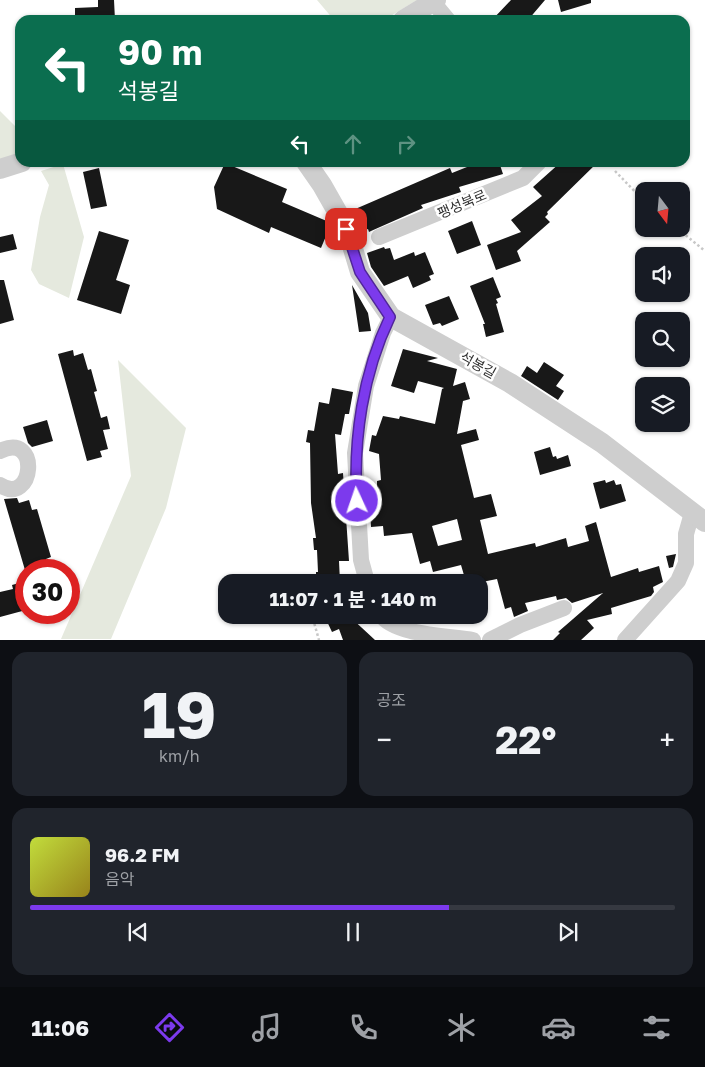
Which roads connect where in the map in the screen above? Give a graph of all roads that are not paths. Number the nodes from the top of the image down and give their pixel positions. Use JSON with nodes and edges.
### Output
{"nodes":[{"id":1,"x":435,"y":1,"type":"edge"},
{"id":2,"x":411,"y":15,"type":"edge"},
{"id":3,"x":445,"y":15,"type":"edge"},
{"id":4,"x":15,"y":164,"type":"edge"},
{"id":5,"x":309,"y":167,"type":"edge"},
{"id":6,"x":534,"y":167,"type":"edge"},
{"id":7,"x":0,"y":169,"type":"edge"},
{"id":8,"x":379,"y":237,"type":"dead end"},
{"id":9,"x":390,"y":317,"type":"junction"},
{"id":10,"x":0,"y":451,"type":"edge"},
{"id":11,"x":0,"y":485,"type":"edge"},
{"id":12,"x":698,"y":518,"type":"edge"},
{"id":13,"x":365,"y":574,"type":"edge"},
{"id":14,"x":564,"y":608,"type":"dead end"},
{"id":15,"x":394,"y":624,"type":"edge"},
{"id":16,"x":473,"y":640,"type":"edge"},
{"id":17,"x":490,"y":640,"type":"edge"},
{"id":18,"x":625,"y":640,"type":"edge"}],
"edges":[{"from":1,"to":2,"type":"street"},
{"from":1,"to":3,"type":"street"},
{"from":4,"to":7,"type":"street"},
{"from":5,"to":9,"type":"street","name":"석봉길"},
{"from":6,"to":8,"type":"street","name":"팽성북로"},
{"from":9,"to":12,"type":"street","name":"석봉길"},
{"from":9,"to":13,"type":"street"},
{"from":10,"to":11,"type":"street"},
{"from":12,"to":18,"type":"street"},
{"from":14,"to":17,"type":"street"},
{"from":15,"to":16,"type":"street"}]}
